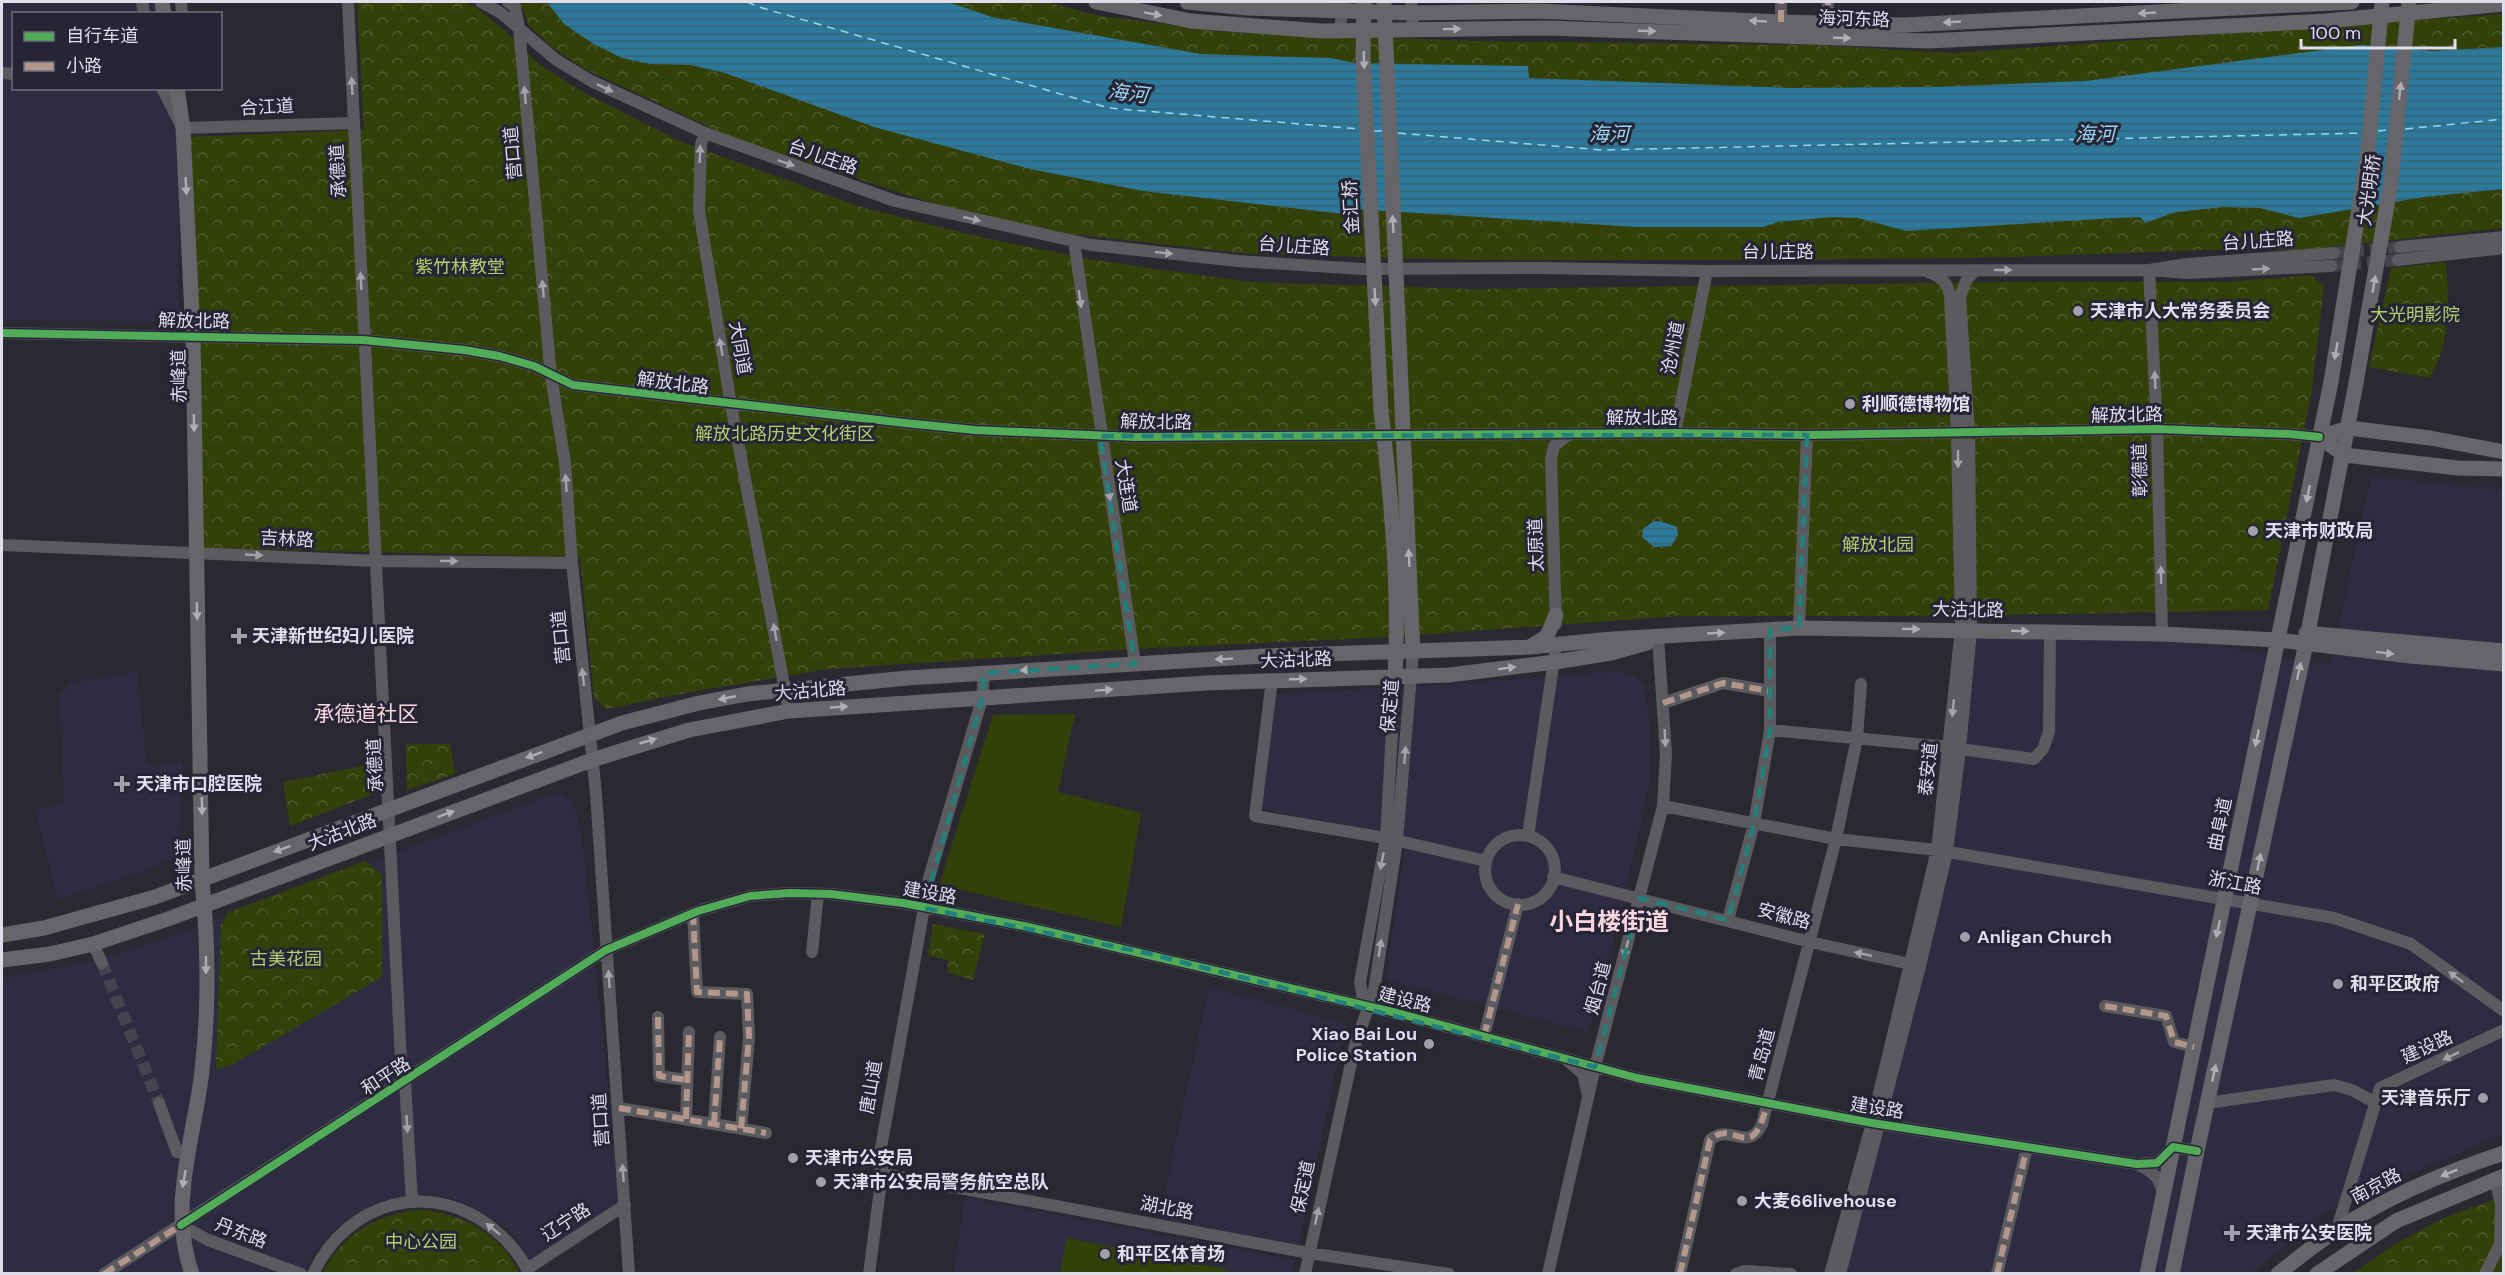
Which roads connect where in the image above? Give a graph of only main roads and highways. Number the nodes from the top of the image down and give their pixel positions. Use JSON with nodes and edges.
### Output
{"nodes":[{"id":1,"x":1096,"y":2,"type":"edge"},
{"id":2,"x":1186,"y":2,"type":"edge"},
{"id":3,"x":1364,"y":2,"type":"edge"},
{"id":4,"x":1384,"y":2,"type":"edge"},
{"id":5,"x":2352,"y":2,"type":"edge"},
{"id":6,"x":2382,"y":2,"type":"edge"},
{"id":7,"x":2409,"y":2,"type":"edge"},
{"id":8,"x":2504,"y":4,"type":"edge"},
{"id":9,"x":1342,"y":6,"type":"edge"},
{"id":10,"x":1412,"y":8,"type":"edge"},
{"id":11,"x":177,"y":90,"type":"edge"},
{"id":12,"x":2331,"y":382,"type":"joint"},
{"id":13,"x":2349,"y":428,"type":"junction"},
{"id":14,"x":2319,"y":437,"type":"junction"},
{"id":15,"x":2504,"y":452,"type":"edge"},
{"id":16,"x":2344,"y":455,"type":"junction"},
{"id":17,"x":2504,"y":469,"type":"edge"},
{"id":18,"x":1556,"y":615,"type":"road end"},
{"id":19,"x":1405,"y":616,"type":"junction"},
{"id":20,"x":1658,"y":638,"type":"junction"},
{"id":21,"x":2307,"y":638,"type":"junction"},
{"id":22,"x":2278,"y":640,"type":"junction"},
{"id":23,"x":1530,"y":647,"type":"junction"},
{"id":24,"x":2504,"y":651,"type":"edge"},
{"id":25,"x":1366,"y":654,"type":"junction"},
{"id":26,"x":1406,"y":657,"type":"junction"},
{"id":27,"x":2504,"y":664,"type":"edge"},
{"id":28,"x":1359,"y":677,"type":"junction"},
{"id":29,"x":1395,"y":677,"type":"joint"},
{"id":30,"x":202,"y":880,"type":"junction"},
{"id":31,"x":205,"y":906,"type":"junction"},
{"id":32,"x":2,"y":934,"type":"edge"},
{"id":33,"x":2,"y":960,"type":"edge"},
{"id":34,"x":2504,"y":1153,"type":"edge"},
{"id":35,"x":2499,"y":1178,"type":"edge"},
{"id":36,"x":2174,"y":1270,"type":"edge"},
{"id":37,"x":192,"y":1274,"type":"edge"},
{"id":38,"x":2147,"y":1274,"type":"edge"},
{"id":39,"x":2278,"y":1274,"type":"edge"},
{"id":40,"x":2317,"y":1274,"type":"edge"}],
"edges":[{"from":1,"to":8,"type":"main road","name":"海河东路","one_way":true},
{"from":2,"to":9,"type":"main road","name":"海河东路"},
{"from":3,"to":19,"type":"main road","name":"金汇桥","one_way":true,"bridge":true},
{"from":19,"to":4,"type":"main road","one_way":true,"bridge":true},
{"from":5,"to":10,"type":"main road","name":"海河东路","one_way":true},
{"from":6,"to":12,"type":"main road","name":"大光明桥","one_way":true,"bridge":true},
{"from":13,"to":7,"type":"main road","name":"大光明桥","one_way":true,"bridge":true},
{"from":9,"to":10,"type":"main road","name":"海河东路"},
{"from":11,"to":30,"type":"main road","name":"赤峰道","one_way":true},
{"from":12,"to":14,"type":"main road","name":"曲阜道"},
{"from":13,"to":14,"type":"main road","name":"解放北路"},
{"from":13,"to":15,"type":"main road","name":"解放北路"},
{"from":13,"to":16,"type":"main road"},
{"from":14,"to":16,"type":"main road","name":"解放北路"},
{"from":14,"to":22,"type":"main road","name":"曲阜道","one_way":true},
{"from":16,"to":17,"type":"main road","name":"解放北路"},
{"from":16,"to":21,"type":"main road"},
{"from":18,"to":23,"type":"main road"},
{"from":19,"to":25,"type":"main road"},
{"from":19,"to":26,"type":"main road"},
{"from":20,"to":22,"type":"main road","name":"大沽北路","one_way":true},
{"from":20,"to":23,"type":"main road","name":"大沽北路"},
{"from":26,"to":20,"type":"main road","name":"大沽北路","one_way":true},
{"from":21,"to":22,"type":"main road","name":"大沽北路"},
{"from":21,"to":24,"type":"main road","name":"大沽北路"},
{"from":21,"to":27,"type":"main road","name":"大沽北路","one_way":true},
{"from":36,"to":21,"type":"main road","one_way":true},
{"from":22,"to":38,"type":"main road","name":"曲阜道","one_way":true},
{"from":23,"to":26,"type":"main road","name":"大沽北路"},
{"from":25,"to":26,"type":"main road","name":"大沽北路"},
{"from":25,"to":30,"type":"main road","name":"大沽北路","one_way":true},
{"from":26,"to":28,"type":"main road"},
{"from":26,"to":29,"type":"main road","name":"保定道"},
{"from":28,"to":29,"type":"main road","name":"大沽北路"},
{"from":31,"to":28,"type":"main road","name":"大沽北路","one_way":true},
{"from":30,"to":31,"type":"main road","name":"赤峰道"},
{"from":30,"to":32,"type":"main road","name":"大沽北路"},
{"from":31,"to":33,"type":"main road","name":"大沽北路"},
{"from":31,"to":37,"type":"main road","name":"赤峰道","one_way":true},
{"from":34,"to":39,"type":"main road","name":"南京路","one_way":true},
{"from":35,"to":40,"type":"main road"}]}
